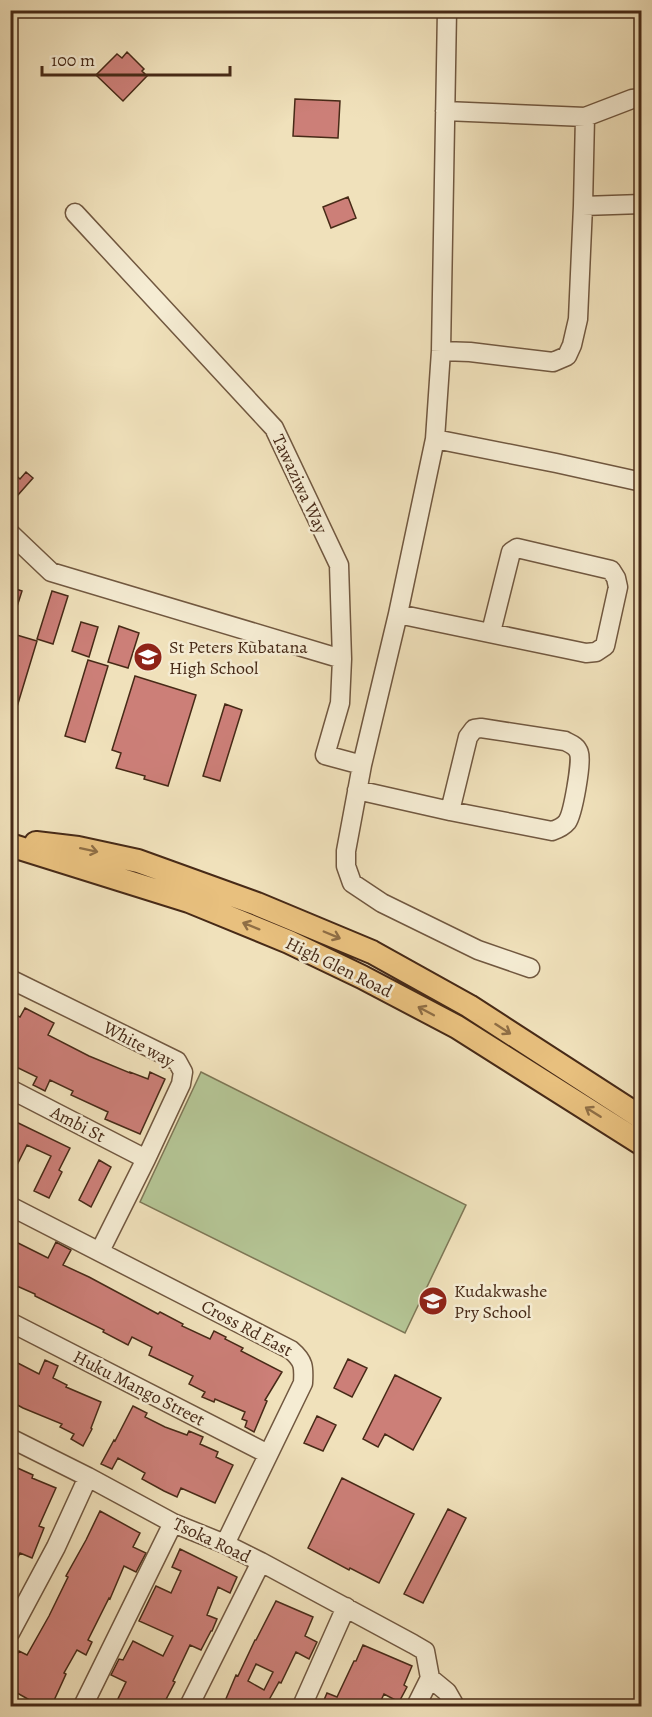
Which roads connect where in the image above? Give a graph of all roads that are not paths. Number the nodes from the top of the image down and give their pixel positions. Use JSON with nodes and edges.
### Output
{"nodes":[{"id":1,"x":447,"y":10,"type":"edge"},
{"id":2,"x":642,"y":98,"type":"edge"},
{"id":3,"x":445,"y":111,"type":"junction"},
{"id":4,"x":585,"y":117,"type":"junction"},
{"id":5,"x":642,"y":204,"type":"edge"},
{"id":6,"x":583,"y":206,"type":"junction"},
{"id":7,"x":75,"y":213,"type":"dead end"},
{"id":8,"x":441,"y":351,"type":"junction"},
{"id":9,"x":435,"y":439,"type":"junction"},
{"id":10,"x":642,"y":482,"type":"edge"},
{"id":11,"x":10,"y":532,"type":"edge"},
{"id":12,"x":398,"y":614,"type":"junction"},
{"id":13,"x":491,"y":632,"type":"junction"},
{"id":14,"x":342,"y":659,"type":"junction"},
{"id":15,"x":362,"y":765,"type":"junction"},
{"id":16,"x":357,"y":790,"type":"junction"},
{"id":17,"x":450,"y":812,"type":"junction"},
{"id":18,"x":10,"y":840,"type":"edge"},
{"id":19,"x":10,"y":845,"type":"edge"},
{"id":20,"x":530,"y":968,"type":"dead end"},
{"id":21,"x":10,"y":979,"type":"edge"},
{"id":22,"x":10,"y":1089,"type":"edge"},
{"id":23,"x":642,"y":1118,"type":"edge"},
{"id":24,"x":642,"y":1144,"type":"edge"},
{"id":25,"x":146,"y":1159,"type":"junction"},
{"id":26,"x":10,"y":1206,"type":"edge"},
{"id":27,"x":100,"y":1251,"type":"junction"},
{"id":28,"x":10,"y":1322,"type":"edge"},
{"id":29,"x":10,"y":1438,"type":"edge"},
{"id":30,"x":268,"y":1454,"type":"junction"},
{"id":31,"x":88,"y":1477,"type":"junction"},
{"id":32,"x":173,"y":1523,"type":"junction"},
{"id":33,"x":225,"y":1544,"type":"junction"},
{"id":34,"x":261,"y":1562,"type":"junction"},
{"id":35,"x":346,"y":1607,"type":"junction"},
{"id":36,"x":10,"y":1632,"type":"edge"},
{"id":37,"x":430,"y":1678,"type":"junction"},
{"id":38,"x":82,"y":1707,"type":"edge"},
{"id":39,"x":189,"y":1707,"type":"edge"},
{"id":40,"x":302,"y":1707,"type":"edge"},
{"id":41,"x":416,"y":1707,"type":"edge"},
{"id":42,"x":455,"y":1707,"type":"edge"}],
"edges":[{"from":1,"to":3,"type":"street"},
{"from":2,"to":4,"type":"street"},
{"from":3,"to":4,"type":"street"},
{"from":3,"to":8,"type":"street"},
{"from":4,"to":6,"type":"street"},
{"from":5,"to":6,"type":"street"},
{"from":6,"to":8,"type":"street"},
{"from":7,"to":14,"type":"street","name":"Tawaziwa Way"},
{"from":8,"to":9,"type":"street"},
{"from":9,"to":10,"type":"street"},
{"from":9,"to":12,"type":"street"},
{"from":11,"to":14,"type":"street"},
{"from":12,"to":13,"type":"street"},
{"from":12,"to":15,"type":"street"},
{"from":13,"to":13,"type":"street"},
{"from":14,"to":15,"type":"street","name":"Tawaziwa Way"},
{"from":15,"to":16,"type":"street"},
{"from":16,"to":17,"type":"street"},
{"from":16,"to":20,"type":"street"},
{"from":17,"to":17,"type":"street"},
{"from":18,"to":23,"type":"main road","name":"High Glen Road","one_way":true},
{"from":24,"to":19,"type":"main road","name":"High Glen Road","one_way":true},
{"from":21,"to":25,"type":"street","name":"White way"},
{"from":22,"to":25,"type":"street","name":"Ambi St"},
{"from":25,"to":27,"type":"street","name":"White way"},
{"from":26,"to":27,"type":"street","name":"Cross Rd East"},
{"from":27,"to":30,"type":"street","name":"Cross Rd East"},
{"from":28,"to":30,"type":"street","name":"Huku Mango Street"},
{"from":29,"to":31,"type":"street","name":"Tsoka Road"},
{"from":30,"to":33,"type":"street","name":"Cross Rd East"},
{"from":31,"to":32,"type":"street","name":"Tsoka Road"},
{"from":31,"to":36,"type":"street"},
{"from":32,"to":33,"type":"street","name":"Tsoka Road"},
{"from":32,"to":38,"type":"street"},
{"from":33,"to":34,"type":"street","name":"Tsoka Road"},
{"from":34,"to":35,"type":"street","name":"Tsoka Road"},
{"from":34,"to":39,"type":"street"},
{"from":35,"to":37,"type":"street","name":"Tsoka Road"},
{"from":35,"to":40,"type":"street"},
{"from":37,"to":41,"type":"street"},
{"from":37,"to":42,"type":"street"}]}
